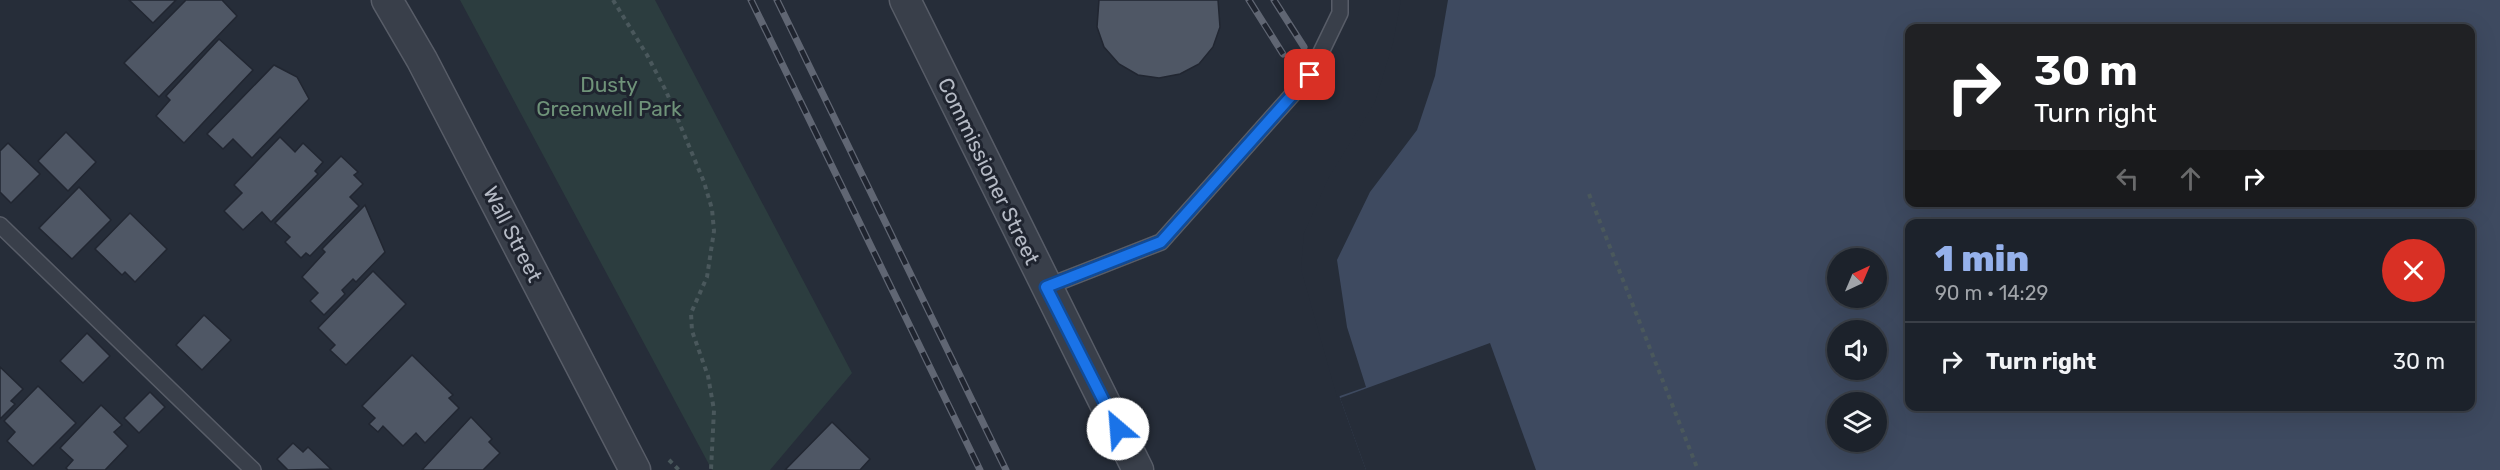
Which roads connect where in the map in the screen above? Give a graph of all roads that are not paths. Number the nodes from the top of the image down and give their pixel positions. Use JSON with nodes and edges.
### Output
{"nodes":[{"id":1,"x":387,"y":0,"type":"edge"},
{"id":2,"x":905,"y":0,"type":"edge"},
{"id":3,"x":1340,"y":0,"type":"edge"},
{"id":4,"x":0,"y":225,"type":"edge"},
{"id":5,"x":1046,"y":287,"type":"junction"},
{"id":6,"x":253,"y":470,"type":"edge"},
{"id":7,"x":635,"y":470,"type":"edge"},
{"id":8,"x":1138,"y":470,"type":"edge"}],
"edges":[{"from":1,"to":7,"type":"street","name":"Wall Street"},
{"from":2,"to":5,"type":"street","name":"Commissioner Street"},
{"from":3,"to":5,"type":"lane"},
{"from":4,"to":6,"type":"lane"},
{"from":5,"to":8,"type":"street","name":"Commissioner Street"}]}
